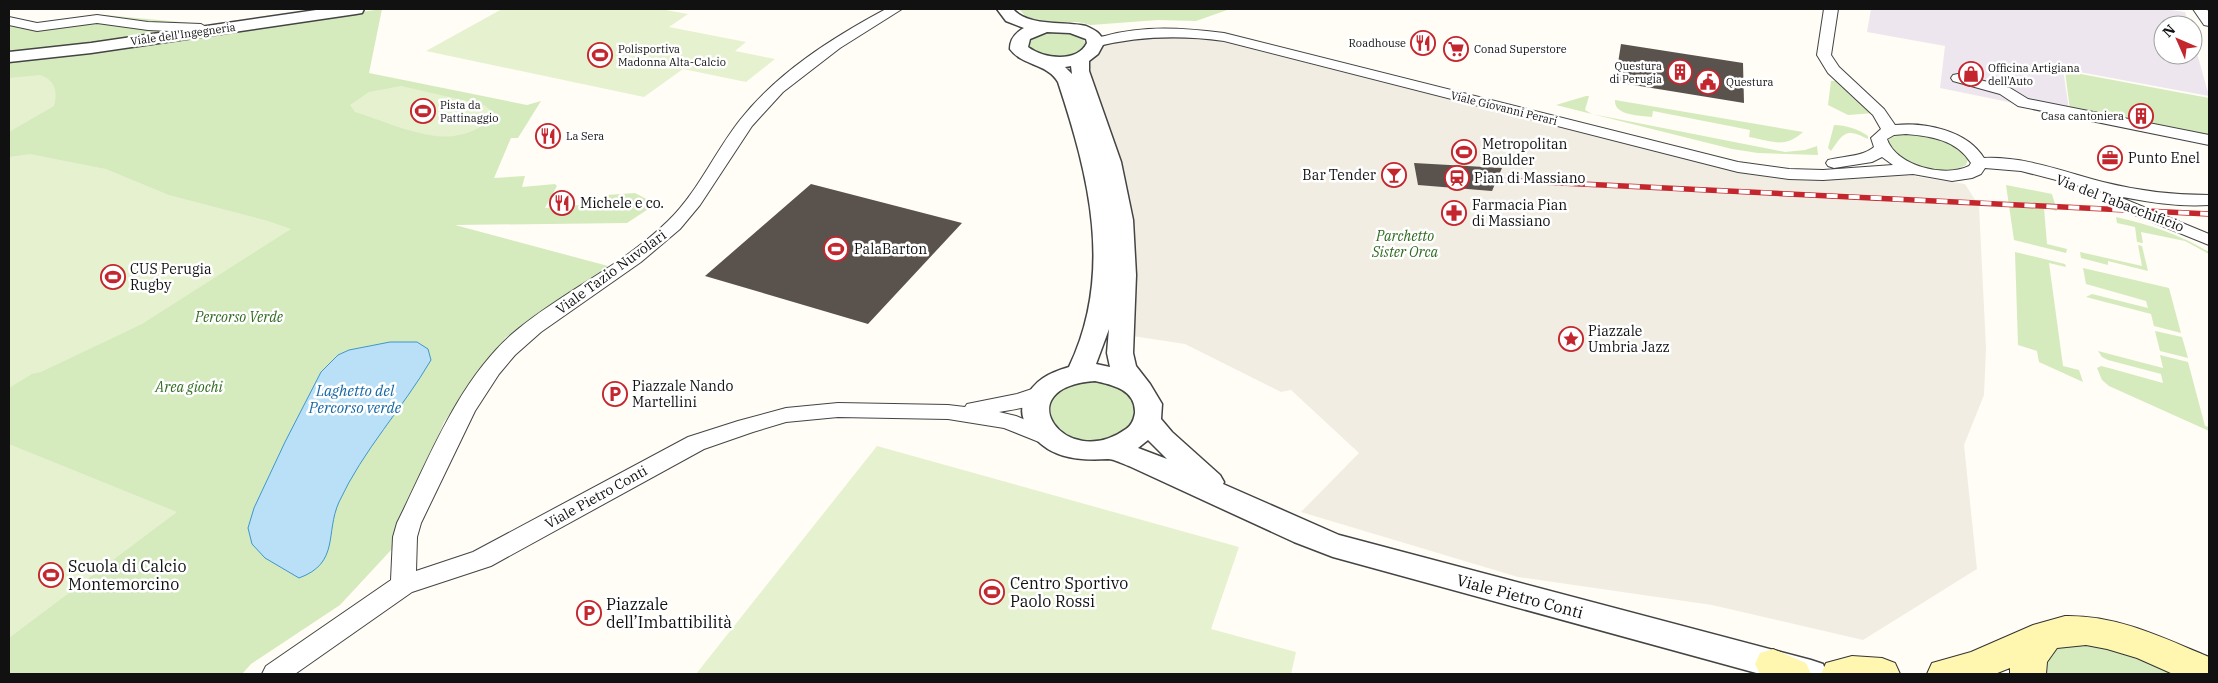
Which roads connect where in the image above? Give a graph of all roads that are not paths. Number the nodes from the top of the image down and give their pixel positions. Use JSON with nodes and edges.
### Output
{"nodes":[{"id":1,"x":356,"y":9,"type":"edge"},
{"id":2,"x":895,"y":9,"type":"edge"},
{"id":3,"x":1005,"y":9,"type":"edge"},
{"id":4,"x":1831,"y":9,"type":"edge"},
{"id":5,"x":2200,"y":9,"type":"edge"},
{"id":6,"x":9,"y":21,"type":"edge"},
{"id":7,"x":2209,"y":22,"type":"edge"},
{"id":8,"x":1019,"y":29,"type":"junction"},
{"id":9,"x":199,"y":32,"type":"junction"},
{"id":10,"x":1086,"y":44,"type":"junction"},
{"id":11,"x":9,"y":57,"type":"edge"},
{"id":12,"x":1045,"y":61,"type":"junction"},
{"id":13,"x":1958,"y":78,"type":"dead end"},
{"id":14,"x":1890,"y":130,"type":"junction"},
{"id":15,"x":2209,"y":140,"type":"edge"},
{"id":16,"x":1882,"y":149,"type":"junction"},
{"id":17,"x":1979,"y":163,"type":"junction"},
{"id":18,"x":2031,"y":168,"type":"junction"},
{"id":19,"x":1915,"y":169,"type":"junction"},
{"id":20,"x":2209,"y":200,"type":"edge"},
{"id":21,"x":2209,"y":240,"type":"edge"},
{"id":22,"x":1079,"y":373,"type":"junction"},
{"id":23,"x":1135,"y":384,"type":"junction"},
{"id":24,"x":1041,"y":393,"type":"junction"},
{"id":25,"x":948,"y":412,"type":"junction"},
{"id":26,"x":1148,"y":422,"type":"junction"},
{"id":27,"x":1049,"y":438,"type":"junction"},
{"id":28,"x":1110,"y":449,"type":"junction"},
{"id":29,"x":1235,"y":503,"type":"junction"},
{"id":30,"x":403,"y":585,"type":"junction"},
{"id":31,"x":2046,"y":635,"type":"junction"},
{"id":32,"x":1783,"y":669,"type":"edge"},
{"id":33,"x":2209,"y":673,"type":"edge"},
{"id":34,"x":274,"y":674,"type":"edge"},
{"id":35,"x":1810,"y":674,"type":"edge"},
{"id":36,"x":1838,"y":674,"type":"edge"},
{"id":37,"x":1882,"y":674,"type":"edge"},
{"id":38,"x":1945,"y":674,"type":"edge"},
{"id":39,"x":2028,"y":674,"type":"edge"}],
"edges":[{"from":1,"to":9,"type":"street","name":"Viale dell'Ingegneria"},
{"from":2,"to":30,"type":"street","name":"Viale Tazio Nuvolari"},
{"from":3,"to":8,"type":"street"},
{"from":4,"to":14,"type":"street"},
{"from":5,"to":7,"type":"street"},
{"from":6,"to":9,"type":"street"},
{"from":8,"to":10,"type":"street"},
{"from":8,"to":12,"type":"street"},
{"from":9,"to":11,"type":"street","name":"Viale dell'Ingegneria"},
{"from":10,"to":12,"type":"street"},
{"from":10,"to":16,"type":"street","name":"Viale Giovanni Perari"},
{"from":10,"to":19,"type":"street","name":"Viale Giovanni Perari"},
{"from":10,"to":23,"type":"street"},
{"from":12,"to":22,"type":"street"},
{"from":13,"to":15,"type":"street"},
{"from":14,"to":16,"type":"street"},
{"from":14,"to":17,"type":"street"},
{"from":16,"to":19,"type":"street"},
{"from":17,"to":18,"type":"street","name":"Via del Tabacchificio"},
{"from":17,"to":19,"type":"street"},
{"from":18,"to":20,"type":"street","name":"Via del Tabacchificio"},
{"from":18,"to":21,"type":"street","name":"Via del Tabacchificio"},
{"from":22,"to":23,"type":"street","name":"Viale Pietro Conti"},
{"from":22,"to":24,"type":"street","name":"Viale Pietro Conti"},
{"from":23,"to":26,"type":"street"},
{"from":24,"to":25,"type":"street","name":"Viale Pietro Conti"},
{"from":24,"to":27,"type":"street"},
{"from":25,"to":27,"type":"street","name":"Viale Pietro Conti"},
{"from":25,"to":30,"type":"street","name":"Viale Pietro Conti"},
{"from":26,"to":28,"type":"street","name":"Viale Pietro Conti"},
{"from":26,"to":29,"type":"street","name":"Viale Pietro Conti"},
{"from":27,"to":28,"type":"street","name":"Viale Pietro Conti"},
{"from":28,"to":29,"type":"street","name":"Viale Pietro Conti"},
{"from":29,"to":32,"type":"street","name":"Viale Pietro Conti"},
{"from":30,"to":34,"type":"street","name":"Viale Pietro Conti"},
{"from":31,"to":33,"type":"main road"},
{"from":31,"to":38,"type":"main road"},
{"from":31,"to":39,"type":"main road"},
{"from":32,"to":35,"type":"street","name":"Viale Pietro Conti"},
{"from":36,"to":37,"type":"main road"}]}
